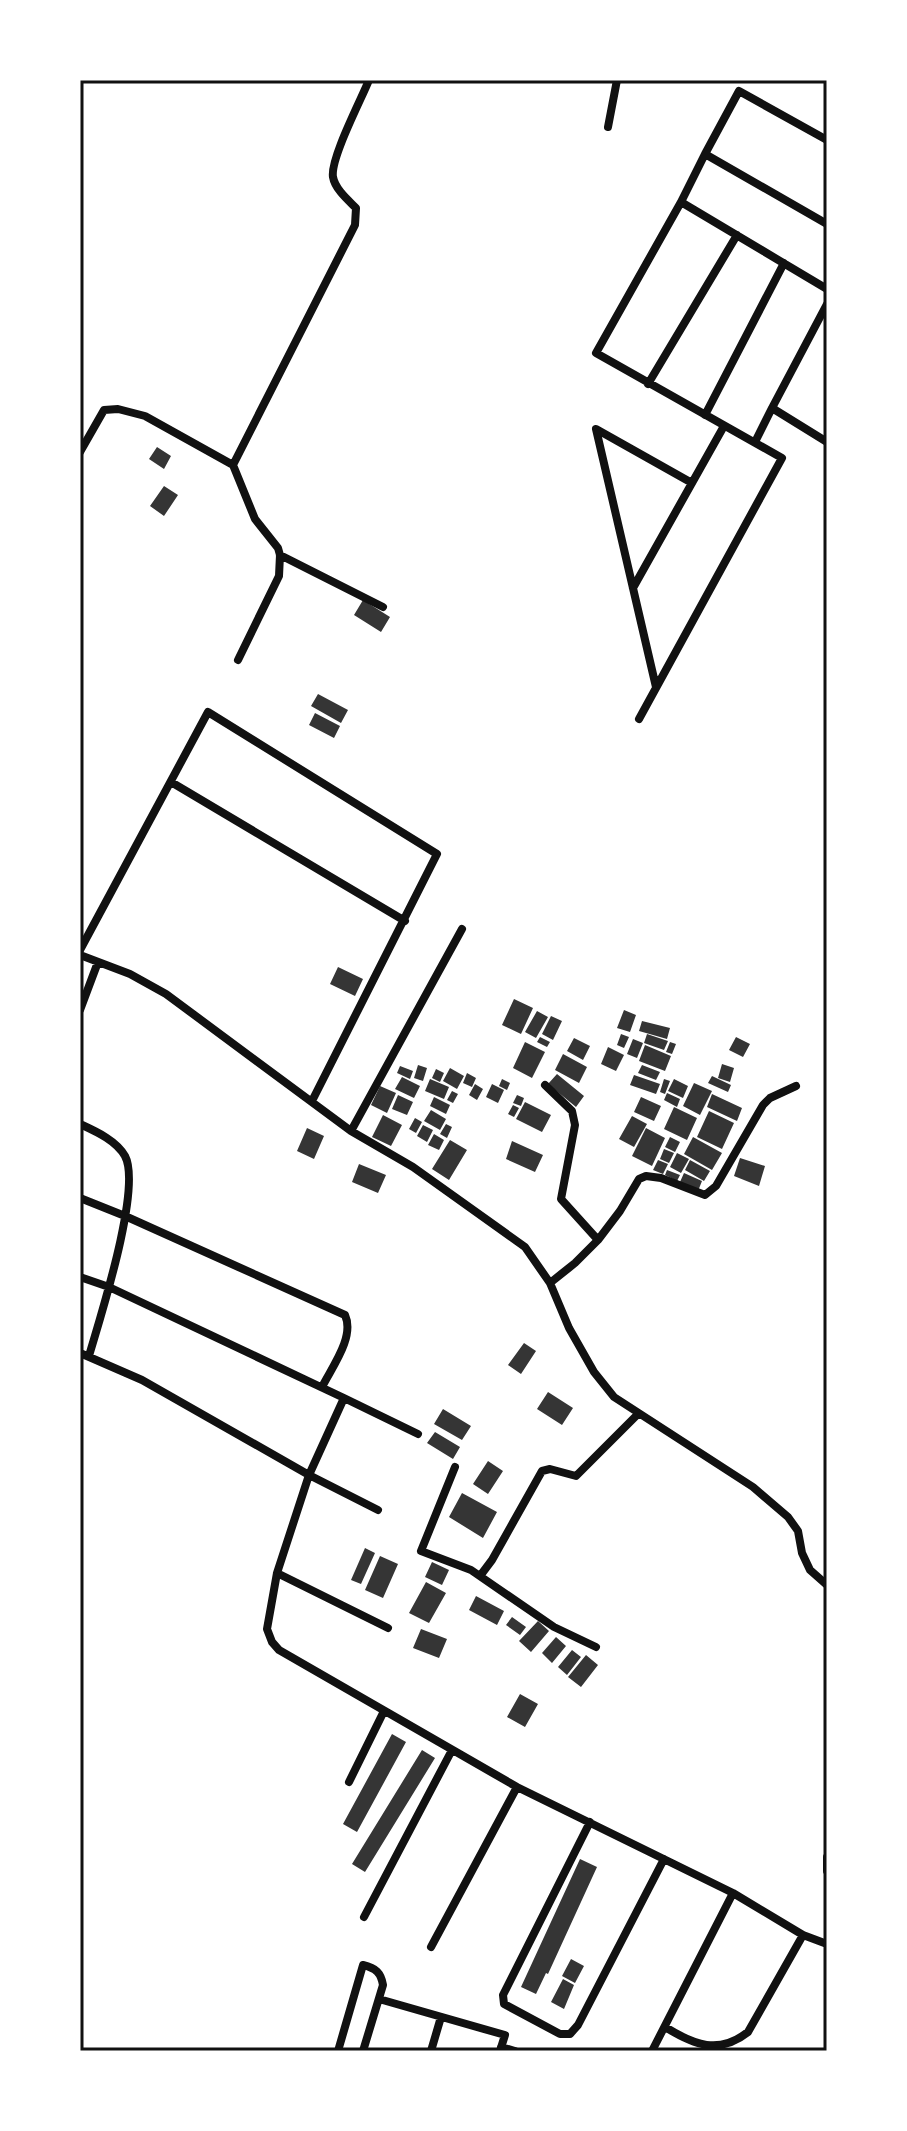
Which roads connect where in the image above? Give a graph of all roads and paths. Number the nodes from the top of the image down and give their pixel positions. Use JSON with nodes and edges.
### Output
{"nodes":[{"id":1,"x":369,"y":80,"type":"edge"},
{"id":2,"x":617,"y":80,"type":"edge"},
{"id":3,"x":608,"y":127,"type":"dead end"},
{"id":4,"x":827,"y":140,"type":"edge"},
{"id":5,"x":705,"y":154,"type":"junction"},
{"id":6,"x":681,"y":202,"type":"junction"},
{"id":7,"x":827,"y":224,"type":"edge"},
{"id":8,"x":737,"y":235,"type":"junction"},
{"id":9,"x":784,"y":263,"type":"junction"},
{"id":10,"x":827,"y":289,"type":"edge"},
{"id":11,"x":827,"y":304,"type":"edge"},
{"id":12,"x":648,"y":384,"type":"junction"},
{"id":13,"x":772,"y":408,"type":"junction"},
{"id":14,"x":705,"y":415,"type":"junction"},
{"id":15,"x":724,"y":426,"type":"junction"},
{"id":16,"x":755,"y":442,"type":"junction"},
{"id":17,"x":827,"y":442,"type":"edge"},
{"id":18,"x":80,"y":452,"type":"edge"},
{"id":19,"x":233,"y":465,"type":"junction"},
{"id":20,"x":692,"y":483,"type":"junction"},
{"id":21,"x":280,"y":555,"type":"junction"},
{"id":22,"x":633,"y":588,"type":"junction"},
{"id":23,"x":383,"y":607,"type":"dead end"},
{"id":24,"x":238,"y":660,"type":"dead end"},
{"id":25,"x":656,"y":687,"type":"junction"},
{"id":26,"x":639,"y":719,"type":"dead end"},
{"id":27,"x":171,"y":782,"type":"junction"},
{"id":28,"x":405,"y":921,"type":"junction"},
{"id":29,"x":462,"y":929,"type":"dead end"},
{"id":30,"x":80,"y":953,"type":"edge"},
{"id":31,"x":98,"y":962,"type":"junction"},
{"id":32,"x":80,"y":1010,"type":"edge"},
{"id":33,"x":545,"y":1085,"type":"dead end"},
{"id":34,"x":796,"y":1086,"type":"dead end"},
{"id":35,"x":312,"y":1101,"type":"junction"},
{"id":36,"x":80,"y":1124,"type":"edge"},
{"id":37,"x":351,"y":1131,"type":"junction"},
{"id":38,"x":80,"y":1198,"type":"edge"},
{"id":39,"x":125,"y":1216,"type":"junction"},
{"id":40,"x":598,"y":1240,"type":"junction"},
{"id":41,"x":80,"y":1277,"type":"edge"},
{"id":42,"x":550,"y":1283,"type":"junction"},
{"id":43,"x":109,"y":1287,"type":"junction"},
{"id":44,"x":84,"y":1354,"type":"edge"},
{"id":45,"x":322,"y":1387,"type":"junction"},
{"id":46,"x":344,"y":1398,"type":"junction"},
{"id":47,"x":638,"y":1414,"type":"junction"},
{"id":48,"x":418,"y":1434,"type":"dead end"},
{"id":49,"x":455,"y":1467,"type":"dead end"},
{"id":50,"x":309,"y":1475,"type":"junction"},
{"id":51,"x":378,"y":1510,"type":"dead end"},
{"id":52,"x":277,"y":1573,"type":"junction"},
{"id":53,"x":480,"y":1576,"type":"junction"},
{"id":54,"x":827,"y":1585,"type":"edge"},
{"id":55,"x":388,"y":1628,"type":"dead end"},
{"id":56,"x":596,"y":1647,"type":"dead end"},
{"id":57,"x":384,"y":1711,"type":"junction"},
{"id":58,"x":452,"y":1750,"type":"junction"},
{"id":59,"x":349,"y":1782,"type":"dead end"},
{"id":60,"x":517,"y":1787,"type":"junction"},
{"id":61,"x":590,"y":1822,"type":"junction"},
{"id":62,"x":827,"y":1857,"type":"edge"},
{"id":63,"x":664,"y":1859,"type":"junction"},
{"id":64,"x":827,"y":1871,"type":"edge"},
{"id":65,"x":733,"y":1893,"type":"junction"},
{"id":66,"x":364,"y":1917,"type":"dead end"},
{"id":67,"x":803,"y":1935,"type":"junction"},
{"id":68,"x":827,"y":1944,"type":"edge"},
{"id":69,"x":431,"y":1947,"type":"dead end"},
{"id":70,"x":379,"y":1999,"type":"junction"},
{"id":71,"x":441,"y":2017,"type":"junction"},
{"id":72,"x":665,"y":2027,"type":"junction"},
{"id":73,"x":501,"y":2049,"type":"edge"},
{"id":74,"x":338,"y":2051,"type":"edge"},
{"id":75,"x":363,"y":2051,"type":"edge"},
{"id":76,"x":431,"y":2051,"type":"edge"},
{"id":77,"x":515,"y":2051,"type":"edge"},
{"id":78,"x":652,"y":2051,"type":"edge"}],
"edges":[{"from":1,"to":19,"type":"street"},
{"from":2,"to":3,"type":"street"},
{"from":4,"to":5,"type":"street"},
{"from":5,"to":6,"type":"street"},
{"from":5,"to":7,"type":"street"},
{"from":6,"to":8,"type":"street"},
{"from":6,"to":12,"type":"street"},
{"from":8,"to":9,"type":"street"},
{"from":8,"to":12,"type":"street"},
{"from":9,"to":10,"type":"street"},
{"from":9,"to":14,"type":"street"},
{"from":11,"to":13,"type":"street"},
{"from":12,"to":14,"type":"street"},
{"from":13,"to":16,"type":"street"},
{"from":13,"to":17,"type":"street"},
{"from":14,"to":15,"type":"street"},
{"from":15,"to":16,"type":"street"},
{"from":15,"to":20,"type":"street"},
{"from":16,"to":25,"type":"street"},
{"from":18,"to":19,"type":"street"},
{"from":19,"to":21,"type":"street"},
{"from":20,"to":22,"type":"street"},
{"from":20,"to":22,"type":"street"},
{"from":21,"to":23,"type":"street"},
{"from":21,"to":24,"type":"street"},
{"from":22,"to":25,"type":"street"},
{"from":25,"to":26,"type":"street"},
{"from":27,"to":28,"type":"street"},
{"from":27,"to":28,"type":"street"},
{"from":27,"to":30,"type":"street"},
{"from":28,"to":35,"type":"street"},
{"from":29,"to":37,"type":"street"},
{"from":30,"to":31,"type":"street"},
{"from":31,"to":32,"type":"street"},
{"from":31,"to":35,"type":"street"},
{"from":33,"to":40,"type":"street"},
{"from":34,"to":40,"type":"street"},
{"from":35,"to":37,"type":"street"},
{"from":36,"to":39,"type":"street"},
{"from":37,"to":42,"type":"street"},
{"from":38,"to":39,"type":"street"},
{"from":39,"to":43,"type":"street"},
{"from":39,"to":45,"type":"street"},
{"from":40,"to":42,"type":"street"},
{"from":41,"to":43,"type":"street"},
{"from":42,"to":47,"type":"street"},
{"from":43,"to":44,"type":"street"},
{"from":43,"to":45,"type":"street"},
{"from":44,"to":50,"type":"street"},
{"from":45,"to":46,"type":"street"},
{"from":46,"to":48,"type":"street"},
{"from":46,"to":50,"type":"street"},
{"from":47,"to":53,"type":"street"},
{"from":47,"to":54,"type":"street"},
{"from":49,"to":53,"type":"street"},
{"from":50,"to":51,"type":"street"},
{"from":50,"to":52,"type":"street"},
{"from":52,"to":55,"type":"street"},
{"from":52,"to":57,"type":"street"},
{"from":53,"to":56,"type":"street"},
{"from":57,"to":58,"type":"street"},
{"from":57,"to":59,"type":"street"},
{"from":58,"to":60,"type":"street"},
{"from":58,"to":66,"type":"street"},
{"from":60,"to":61,"type":"street"},
{"from":60,"to":69,"type":"street"},
{"from":61,"to":63,"type":"street"},
{"from":61,"to":63,"type":"street"},
{"from":62,"to":64,"type":"street"},
{"from":63,"to":65,"type":"street"},
{"from":65,"to":67,"type":"street"},
{"from":65,"to":72,"type":"street"},
{"from":67,"to":68,"type":"street"},
{"from":67,"to":72,"type":"street"},
{"from":70,"to":71,"type":"street"},
{"from":70,"to":74,"type":"street"},
{"from":70,"to":75,"type":"street"},
{"from":71,"to":73,"type":"street"},
{"from":71,"to":76,"type":"street"},
{"from":72,"to":78,"type":"street"},
{"from":73,"to":77,"type":"street"}]}
